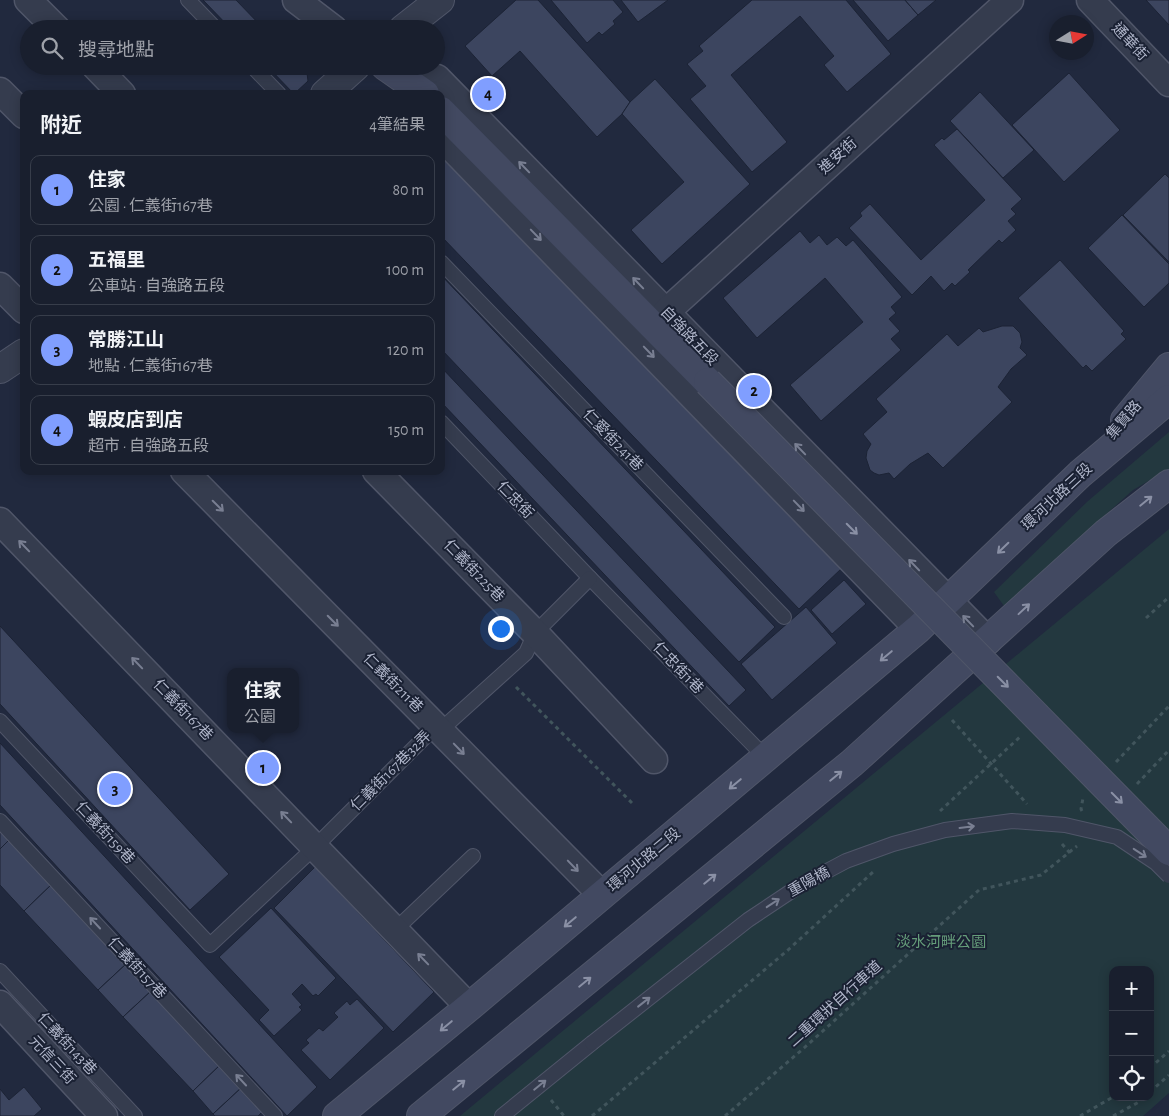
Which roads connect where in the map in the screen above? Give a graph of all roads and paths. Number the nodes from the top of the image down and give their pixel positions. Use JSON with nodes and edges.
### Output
{"nodes":[{"id":1,"x":28,"y":0,"type":"edge"},
{"id":2,"x":188,"y":0,"type":"edge"},
{"id":3,"x":296,"y":0,"type":"edge"},
{"id":4,"x":440,"y":0,"type":"edge"},
{"id":5,"x":1010,"y":0,"type":"edge"},
{"id":6,"x":1090,"y":0,"type":"edge"},
{"id":7,"x":48,"y":20,"type":"edge"},
{"id":8,"x":207,"y":20,"type":"edge"},
{"id":9,"x":322,"y":20,"type":"edge"},
{"id":10,"x":414,"y":20,"type":"edge"},
{"id":11,"x":104,"y":75,"type":"edge"},
{"id":12,"x":260,"y":75,"type":"edge"},
{"id":13,"x":346,"y":75,"type":"edge"},
{"id":14,"x":385,"y":75,"type":"edge"},
{"id":15,"x":398,"y":75,"type":"edge"},
{"id":16,"x":428,"y":75,"type":"edge"},
{"id":17,"x":1169,"y":83,"type":"edge"},
{"id":18,"x":118,"y":90,"type":"edge"},
{"id":19,"x":274,"y":90,"type":"edge"},
{"id":20,"x":329,"y":90,"type":"edge"},
{"id":21,"x":398,"y":90,"type":"edge"},
{"id":22,"x":419,"y":90,"type":"edge"},
{"id":23,"x":0,"y":91,"type":"edge"},
{"id":24,"x":20,"y":111,"type":"edge"},
{"id":25,"x":445,"y":115,"type":"edge"},
{"id":26,"x":445,"y":141,"type":"edge"},
{"id":27,"x":445,"y":266,"type":"edge"},
{"id":28,"x":0,"y":286,"type":"edge"},
{"id":29,"x":20,"y":306,"type":"edge"},
{"id":30,"x":666,"y":312,"type":"junction"},
{"id":31,"x":20,"y":356,"type":"edge"},
{"id":32,"x":1169,"y":367,"type":"edge"},
{"id":33,"x":0,"y":369,"type":"edge"},
{"id":34,"x":1169,"y":399,"type":"edge"},
{"id":35,"x":445,"y":426,"type":"edge"},
{"id":36,"x":1080,"y":474,"type":"junction"},
{"id":37,"x":188,"y":475,"type":"edge"},
{"id":38,"x":380,"y":475,"type":"edge"},
{"id":39,"x":1169,"y":484,"type":"edge"},
{"id":40,"x":0,"y":521,"type":"edge"},
{"id":41,"x":590,"y":578,"type":"junction"},
{"id":42,"x":1169,"y":597,"type":"edge"},
{"id":43,"x":948,"y":600,"type":"junction"},
{"id":44,"x":784,"y":617,"type":"dead end"},
{"id":45,"x":1146,"y":618,"type":"dead end"},
{"id":46,"x":918,"y":629,"type":"junction"},
{"id":47,"x":535,"y":633,"type":"junction"},
{"id":48,"x":988,"y":642,"type":"junction"},
{"id":49,"x":503,"y":674,"type":"junction"},
{"id":50,"x":1169,"y":706,"type":"edge"},
{"id":51,"x":1039,"y":719,"type":"junction"},
{"id":52,"x":952,"y":720,"type":"dead end"},
{"id":53,"x":0,"y":721,"type":"edge"},
{"id":54,"x":436,"y":726,"type":"junction"},
{"id":55,"x":1169,"y":750,"type":"edge"},
{"id":56,"x":1122,"y":756,"type":"dead end"},
{"id":57,"x":766,"y":758,"type":"junction"},
{"id":58,"x":654,"y":760,"type":"dead end"},
{"id":59,"x":992,"y":764,"type":"junction"},
{"id":60,"x":1136,"y":785,"type":"dead end"},
{"id":61,"x":632,"y":803,"type":"dead end"},
{"id":62,"x":1030,"y":808,"type":"dead end"},
{"id":63,"x":933,"y":818,"type":"dead end"},
{"id":64,"x":0,"y":821,"type":"edge"},
{"id":65,"x":1083,"y":840,"type":"dead end"},
{"id":66,"x":315,"y":847,"type":"junction"},
{"id":67,"x":1169,"y":851,"type":"edge"},
{"id":68,"x":473,"y":856,"type":"dead end"},
{"id":69,"x":875,"y":871,"type":"dead end"},
{"id":70,"x":1169,"y":876,"type":"edge"},
{"id":71,"x":602,"y":895,"type":"junction"},
{"id":72,"x":395,"y":930,"type":"junction"},
{"id":73,"x":210,"y":945,"type":"joint"},
{"id":74,"x":0,"y":971,"type":"edge"},
{"id":75,"x":0,"y":1004,"type":"edge"},
{"id":76,"x":469,"y":1007,"type":"junction"},
{"id":77,"x":1169,"y":1051,"type":"edge"},
{"id":78,"x":1154,"y":1064,"type":"edge"},
{"id":79,"x":1169,"y":1075,"type":"edge"},
{"id":80,"x":1154,"y":1088,"type":"edge"},
{"id":81,"x":547,"y":1095,"type":"dead end"},
{"id":82,"x":1109,"y":1098,"type":"edge"},
{"id":83,"x":1138,"y":1101,"type":"edge"},
{"id":84,"x":104,"y":1116,"type":"edge"},
{"id":85,"x":134,"y":1116,"type":"edge"},
{"id":86,"x":274,"y":1116,"type":"edge"},
{"id":87,"x":337,"y":1116,"type":"edge"},
{"id":88,"x":421,"y":1116,"type":"edge"},
{"id":89,"x":502,"y":1116,"type":"edge"},
{"id":90,"x":564,"y":1116,"type":"edge"},
{"id":91,"x":592,"y":1116,"type":"edge"},
{"id":92,"x":726,"y":1116,"type":"edge"},
{"id":93,"x":1080,"y":1116,"type":"edge"},
{"id":94,"x":1114,"y":1116,"type":"edge"}],
"edges":[{"from":1,"to":7,"type":"street"},
{"from":2,"to":8,"type":"lane"},
{"from":3,"to":9,"type":"street"},
{"from":4,"to":10,"type":"street"},
{"from":5,"to":30,"type":"street","name":"進安街"},
{"from":6,"to":17,"type":"street","name":"通華街"},
{"from":11,"to":18,"type":"street"},
{"from":12,"to":19,"type":"lane"},
{"from":13,"to":20,"type":"street"},
{"from":14,"to":21,"type":"street"},
{"from":15,"to":22,"type":"main road"},
{"from":30,"to":16,"type":"street","name":"自強路五段","one_way":true},
{"from":23,"to":24,"type":"street"},
{"from":25,"to":51,"type":"main road","one_way":true,"bridge":true},
{"from":26,"to":46,"type":"street","one_way":true},
{"from":27,"to":44,"type":"lane","name":"仁愛街241巷"},
{"from":28,"to":29,"type":"street"},
{"from":43,"to":30,"type":"street","name":"自強路五段","one_way":true},
{"from":31,"to":33,"type":"street"},
{"from":32,"to":36,"type":"main road","name":"集賢路"},
{"from":34,"to":36,"type":"main road","name":"環河北路三段"},
{"from":35,"to":41,"type":"lane","name":"仁忠街"},
{"from":36,"to":43,"type":"main road","name":"環河北路三段","one_way":true},
{"from":37,"to":54,"type":"street","name":"仁義街211巷","one_way":true},
{"from":38,"to":47,"type":"street","name":"仁義街225巷"},
{"from":48,"to":39,"type":"main road","one_way":true},
{"from":66,"to":40,"type":"street","name":"仁義街167巷","one_way":true},
{"from":41,"to":47,"type":"lane","name":"仁義街167巷32弄"},
{"from":41,"to":57,"type":"lane","name":"仁忠街1巷"},
{"from":42,"to":45,"type":"path"},
{"from":43,"to":46,"type":"main road","name":"環河北路二段"},
{"from":48,"to":43,"type":"street","name":"自強路五段","one_way":true},
{"from":46,"to":57,"type":"main road","name":"環河北路二段","one_way":true},
{"from":47,"to":49,"type":"lane","name":"仁義街167巷32弄"},
{"from":47,"to":58,"type":"street","name":"仁義街225巷"},
{"from":88,"to":48,"type":"main road","one_way":true},
{"from":49,"to":54,"type":"lane","name":"仁義街167巷32弄"},
{"from":49,"to":61,"type":"path"},
{"from":50,"to":56,"type":"path"},
{"from":51,"to":59,"type":"path"},
{"from":51,"to":67,"type":"main road","one_way":true,"bridge":true},
{"from":52,"to":59,"type":"path"},
{"from":53,"to":73,"type":"lane","name":"仁義街159巷"},
{"from":54,"to":66,"type":"lane","name":"仁義街167巷32弄"},
{"from":54,"to":71,"type":"street","name":"仁義街211巷","one_way":true},
{"from":55,"to":60,"type":"path"},
{"from":57,"to":71,"type":"main road","name":"環河北路二段","one_way":true},
{"from":59,"to":62,"type":"path"},
{"from":59,"to":63,"type":"path"},
{"from":86,"to":64,"type":"lane","name":"仁義街157巷","one_way":true},
{"from":65,"to":92,"type":"path","name":"二重環狀自行車道"},
{"from":66,"to":72,"type":"street","name":"仁義街167巷"},
{"from":66,"to":73,"type":"lane","name":"仁義街167巷32弄"},
{"from":68,"to":72,"type":"lane"},
{"from":69,"to":91,"type":"path"},
{"from":89,"to":70,"type":"lane","name":"重陽橋","one_way":true,"bridge":true},
{"from":71,"to":76,"type":"main road","name":"環河北路二段","one_way":true},
{"from":76,"to":72,"type":"street","name":"仁義街167巷","one_way":true},
{"from":74,"to":85,"type":"lane","name":"仁義街143巷"},
{"from":75,"to":84,"type":"street","name":"元信三街"},
{"from":76,"to":87,"type":"main road","name":"環河北路二段","one_way":true},
{"from":77,"to":78,"type":"path"},
{"from":79,"to":80,"type":"path"},
{"from":81,"to":90,"type":"path"},
{"from":82,"to":93,"type":"path"},
{"from":83,"to":94,"type":"path"}]}
